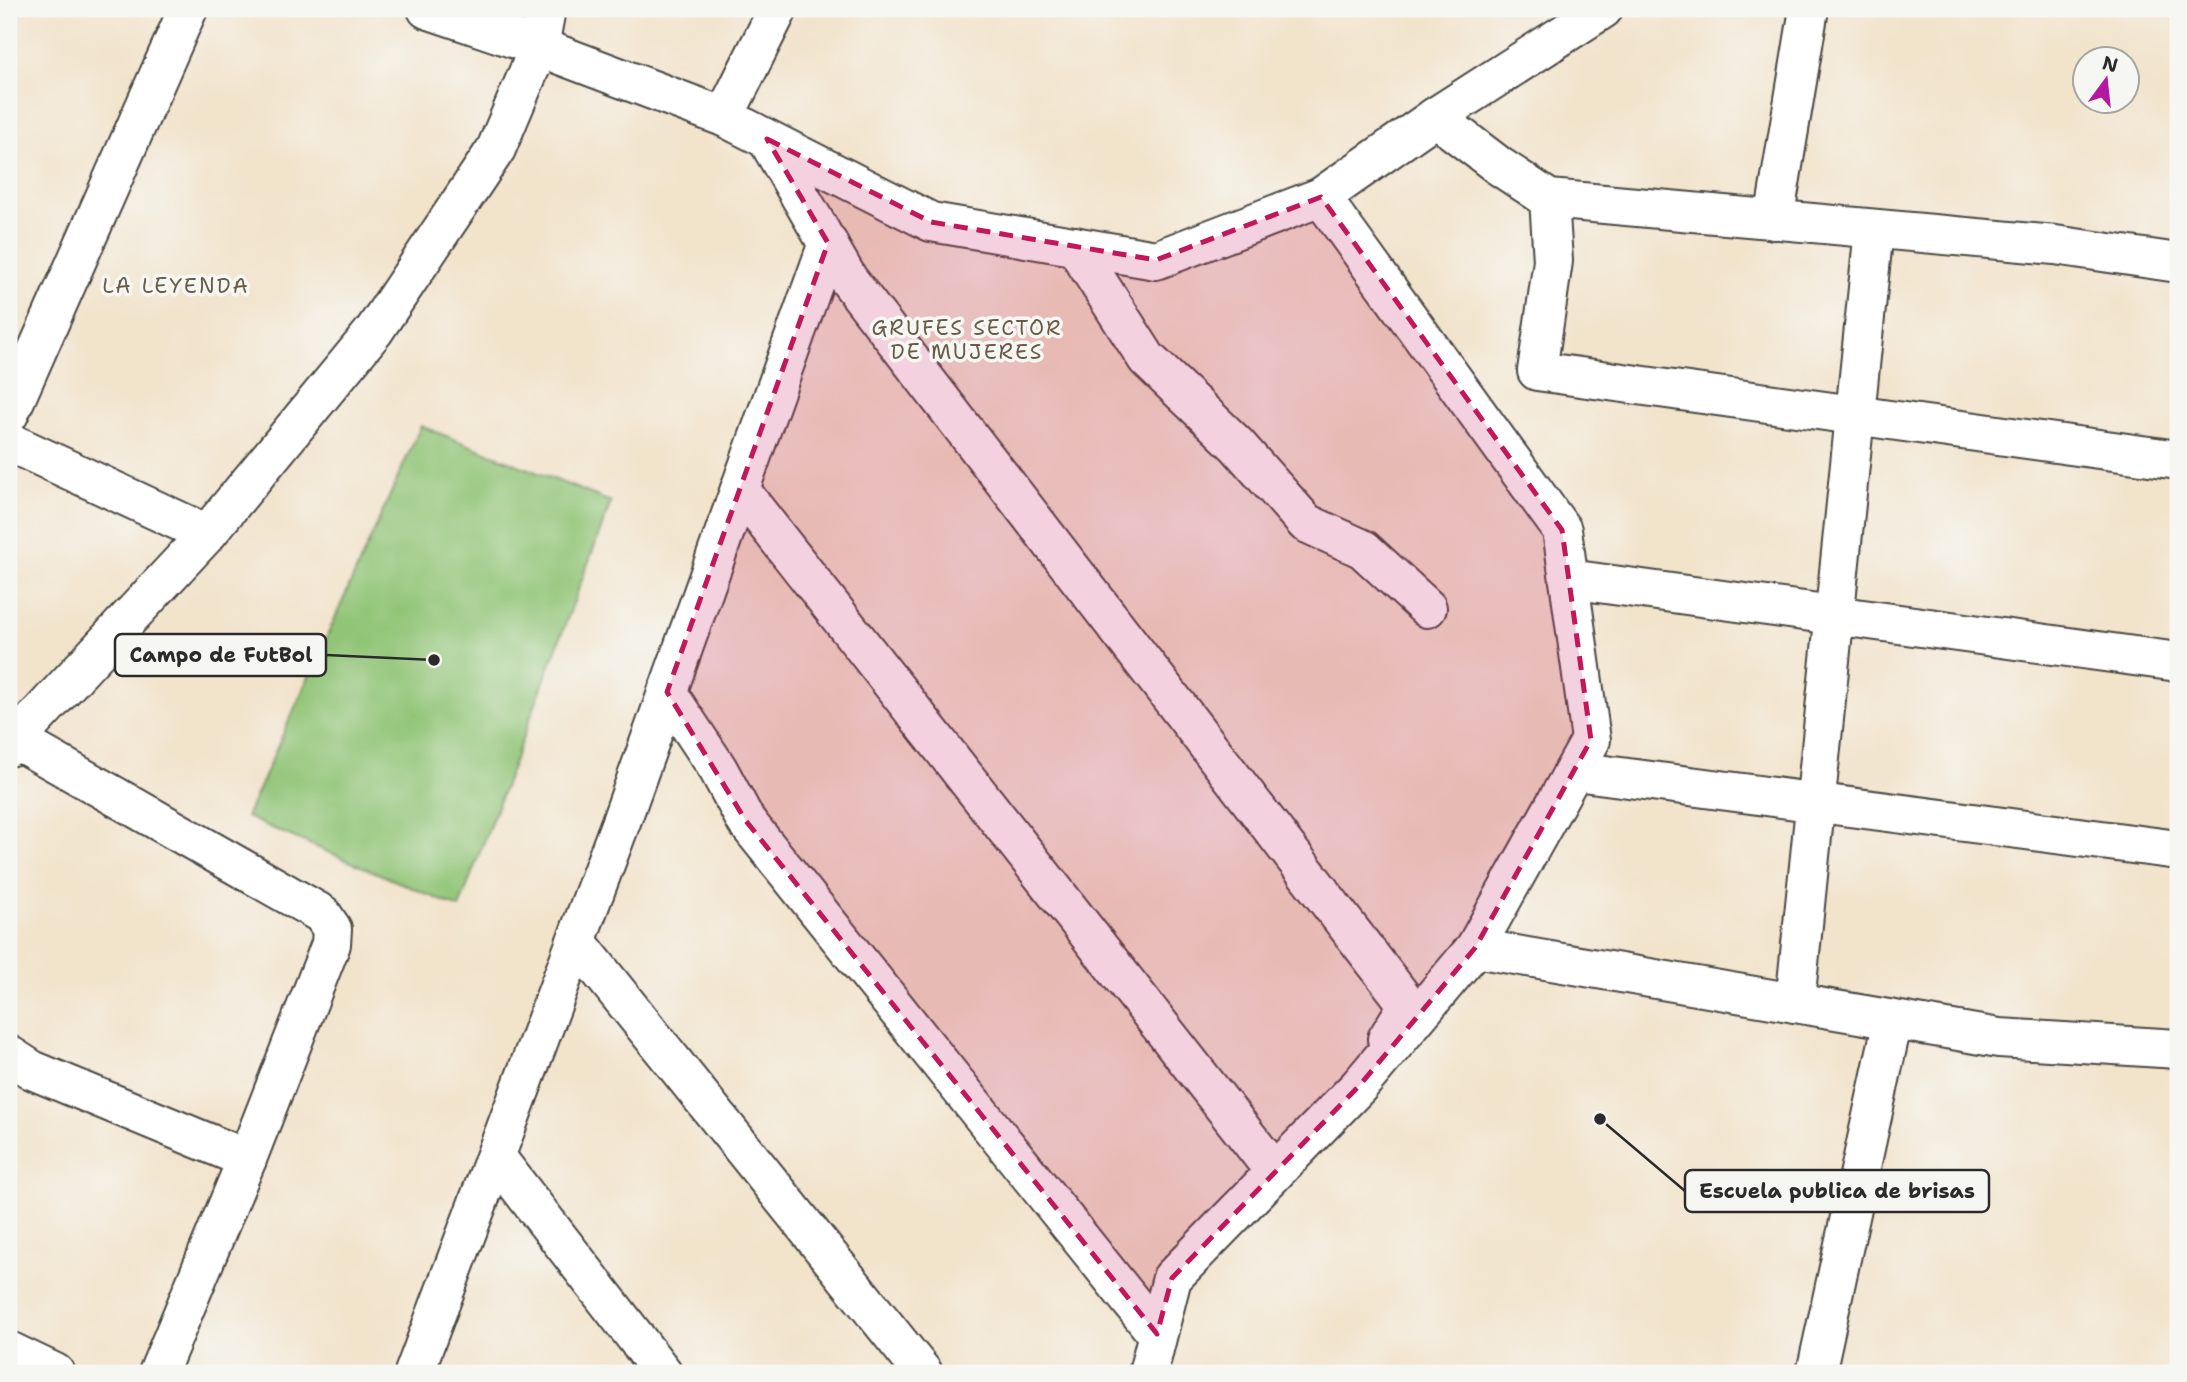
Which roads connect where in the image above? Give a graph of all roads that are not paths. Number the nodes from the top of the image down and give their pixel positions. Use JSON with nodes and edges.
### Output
{"nodes":[{"id":1,"x":188,"y":9,"type":"edge"},
{"id":2,"x":427,"y":9,"type":"edge"},
{"id":3,"x":546,"y":9,"type":"edge"},
{"id":4,"x":778,"y":9,"type":"edge"},
{"id":5,"x":1603,"y":9,"type":"edge"},
{"id":6,"x":1809,"y":9,"type":"edge"},
{"id":7,"x":539,"y":47,"type":"junction"},
{"id":8,"x":724,"y":117,"type":"junction"},
{"id":9,"x":1435,"y":117,"type":"junction"},
{"id":10,"x":767,"y":139,"type":"junction"},
{"id":11,"x":1321,"y":197,"type":"junction"},
{"id":12,"x":1549,"y":199,"type":"junction"},
{"id":13,"x":1774,"y":220,"type":"junction"},
{"id":14,"x":1874,"y":229,"type":"junction"},
{"id":15,"x":828,"y":243,"type":"junction"},
{"id":16,"x":1074,"y":246,"type":"junction"},
{"id":17,"x":2178,"y":262,"type":"edge"},
{"id":18,"x":9,"y":414,"type":"edge"},
{"id":19,"x":1856,"y":415,"type":"junction"},
{"id":20,"x":9,"y":442,"type":"edge"},
{"id":21,"x":2178,"y":460,"type":"edge"},
{"id":22,"x":740,"y":490,"type":"junction"},
{"id":23,"x":207,"y":534,"type":"junction"},
{"id":24,"x":1569,"y":579,"type":"junction"},
{"id":25,"x":1427,"y":608,"type":"dead end"},
{"id":26,"x":1835,"y":616,"type":"junction"},
{"id":27,"x":2178,"y":662,"type":"edge"},
{"id":28,"x":667,"y":692,"type":"junction"},
{"id":29,"x":11,"y":741,"type":"edge"},
{"id":30,"x":1575,"y":771,"type":"junction"},
{"id":31,"x":1815,"y":803,"type":"junction"},
{"id":32,"x":2178,"y":850,"type":"edge"},
{"id":33,"x":576,"y":941,"type":"junction"},
{"id":34,"x":1475,"y":947,"type":"junction"},
{"id":35,"x":1795,"y":1003,"type":"junction"},
{"id":36,"x":1893,"y":1020,"type":"junction"},
{"id":37,"x":2178,"y":1049,"type":"edge"},
{"id":38,"x":9,"y":1055,"type":"edge"},
{"id":39,"x":1359,"y":1086,"type":"junction"},
{"id":40,"x":496,"y":1157,"type":"junction"},
{"id":41,"x":247,"y":1159,"type":"junction"},
{"id":42,"x":1275,"y":1172,"type":"junction"},
{"id":43,"x":1157,"y":1334,"type":"junction"},
{"id":44,"x":9,"y":1351,"type":"edge"},
{"id":45,"x":55,"y":1373,"type":"edge"},
{"id":46,"x":158,"y":1373,"type":"edge"},
{"id":47,"x":414,"y":1373,"type":"edge"},
{"id":48,"x":663,"y":1373,"type":"edge"},
{"id":49,"x":923,"y":1373,"type":"edge"},
{"id":50,"x":1148,"y":1373,"type":"edge"},
{"id":51,"x":1819,"y":1373,"type":"edge"}],
"edges":[{"from":1,"to":18,"type":"street"},
{"from":2,"to":7,"type":"street"},
{"from":3,"to":7,"type":"street"},
{"from":4,"to":8,"type":"street"},
{"from":5,"to":9,"type":"street"},
{"from":6,"to":13,"type":"street"},
{"from":7,"to":8,"type":"street"},
{"from":7,"to":23,"type":"street"},
{"from":8,"to":10,"type":"street"},
{"from":9,"to":11,"type":"street"},
{"from":9,"to":12,"type":"street"},
{"from":10,"to":15,"type":"street"},
{"from":10,"to":16,"type":"street"},
{"from":11,"to":16,"type":"street"},
{"from":11,"to":24,"type":"street"},
{"from":12,"to":13,"type":"street"},
{"from":12,"to":19,"type":"street"},
{"from":13,"to":14,"type":"street"},
{"from":14,"to":17,"type":"street"},
{"from":14,"to":19,"type":"street"},
{"from":15,"to":22,"type":"street"},
{"from":15,"to":39,"type":"street"},
{"from":16,"to":25,"type":"street"},
{"from":19,"to":21,"type":"street"},
{"from":19,"to":26,"type":"street"},
{"from":20,"to":23,"type":"street"},
{"from":22,"to":28,"type":"street"},
{"from":22,"to":42,"type":"street"},
{"from":23,"to":29,"type":"street"},
{"from":24,"to":26,"type":"street"},
{"from":24,"to":30,"type":"street"},
{"from":26,"to":27,"type":"street"},
{"from":26,"to":31,"type":"street"},
{"from":28,"to":33,"type":"street"},
{"from":28,"to":43,"type":"street"},
{"from":29,"to":41,"type":"street"},
{"from":30,"to":31,"type":"street"},
{"from":30,"to":34,"type":"street"},
{"from":31,"to":32,"type":"street"},
{"from":31,"to":35,"type":"street"},
{"from":33,"to":40,"type":"street"},
{"from":33,"to":49,"type":"street"},
{"from":34,"to":35,"type":"street"},
{"from":34,"to":39,"type":"street"},
{"from":35,"to":36,"type":"street"},
{"from":36,"to":37,"type":"street"},
{"from":36,"to":51,"type":"street"},
{"from":38,"to":41,"type":"street"},
{"from":39,"to":42,"type":"street"},
{"from":40,"to":47,"type":"street"},
{"from":40,"to":48,"type":"street"},
{"from":41,"to":46,"type":"street"},
{"from":42,"to":43,"type":"street"},
{"from":43,"to":50,"type":"street"},
{"from":44,"to":45,"type":"street"}]}
